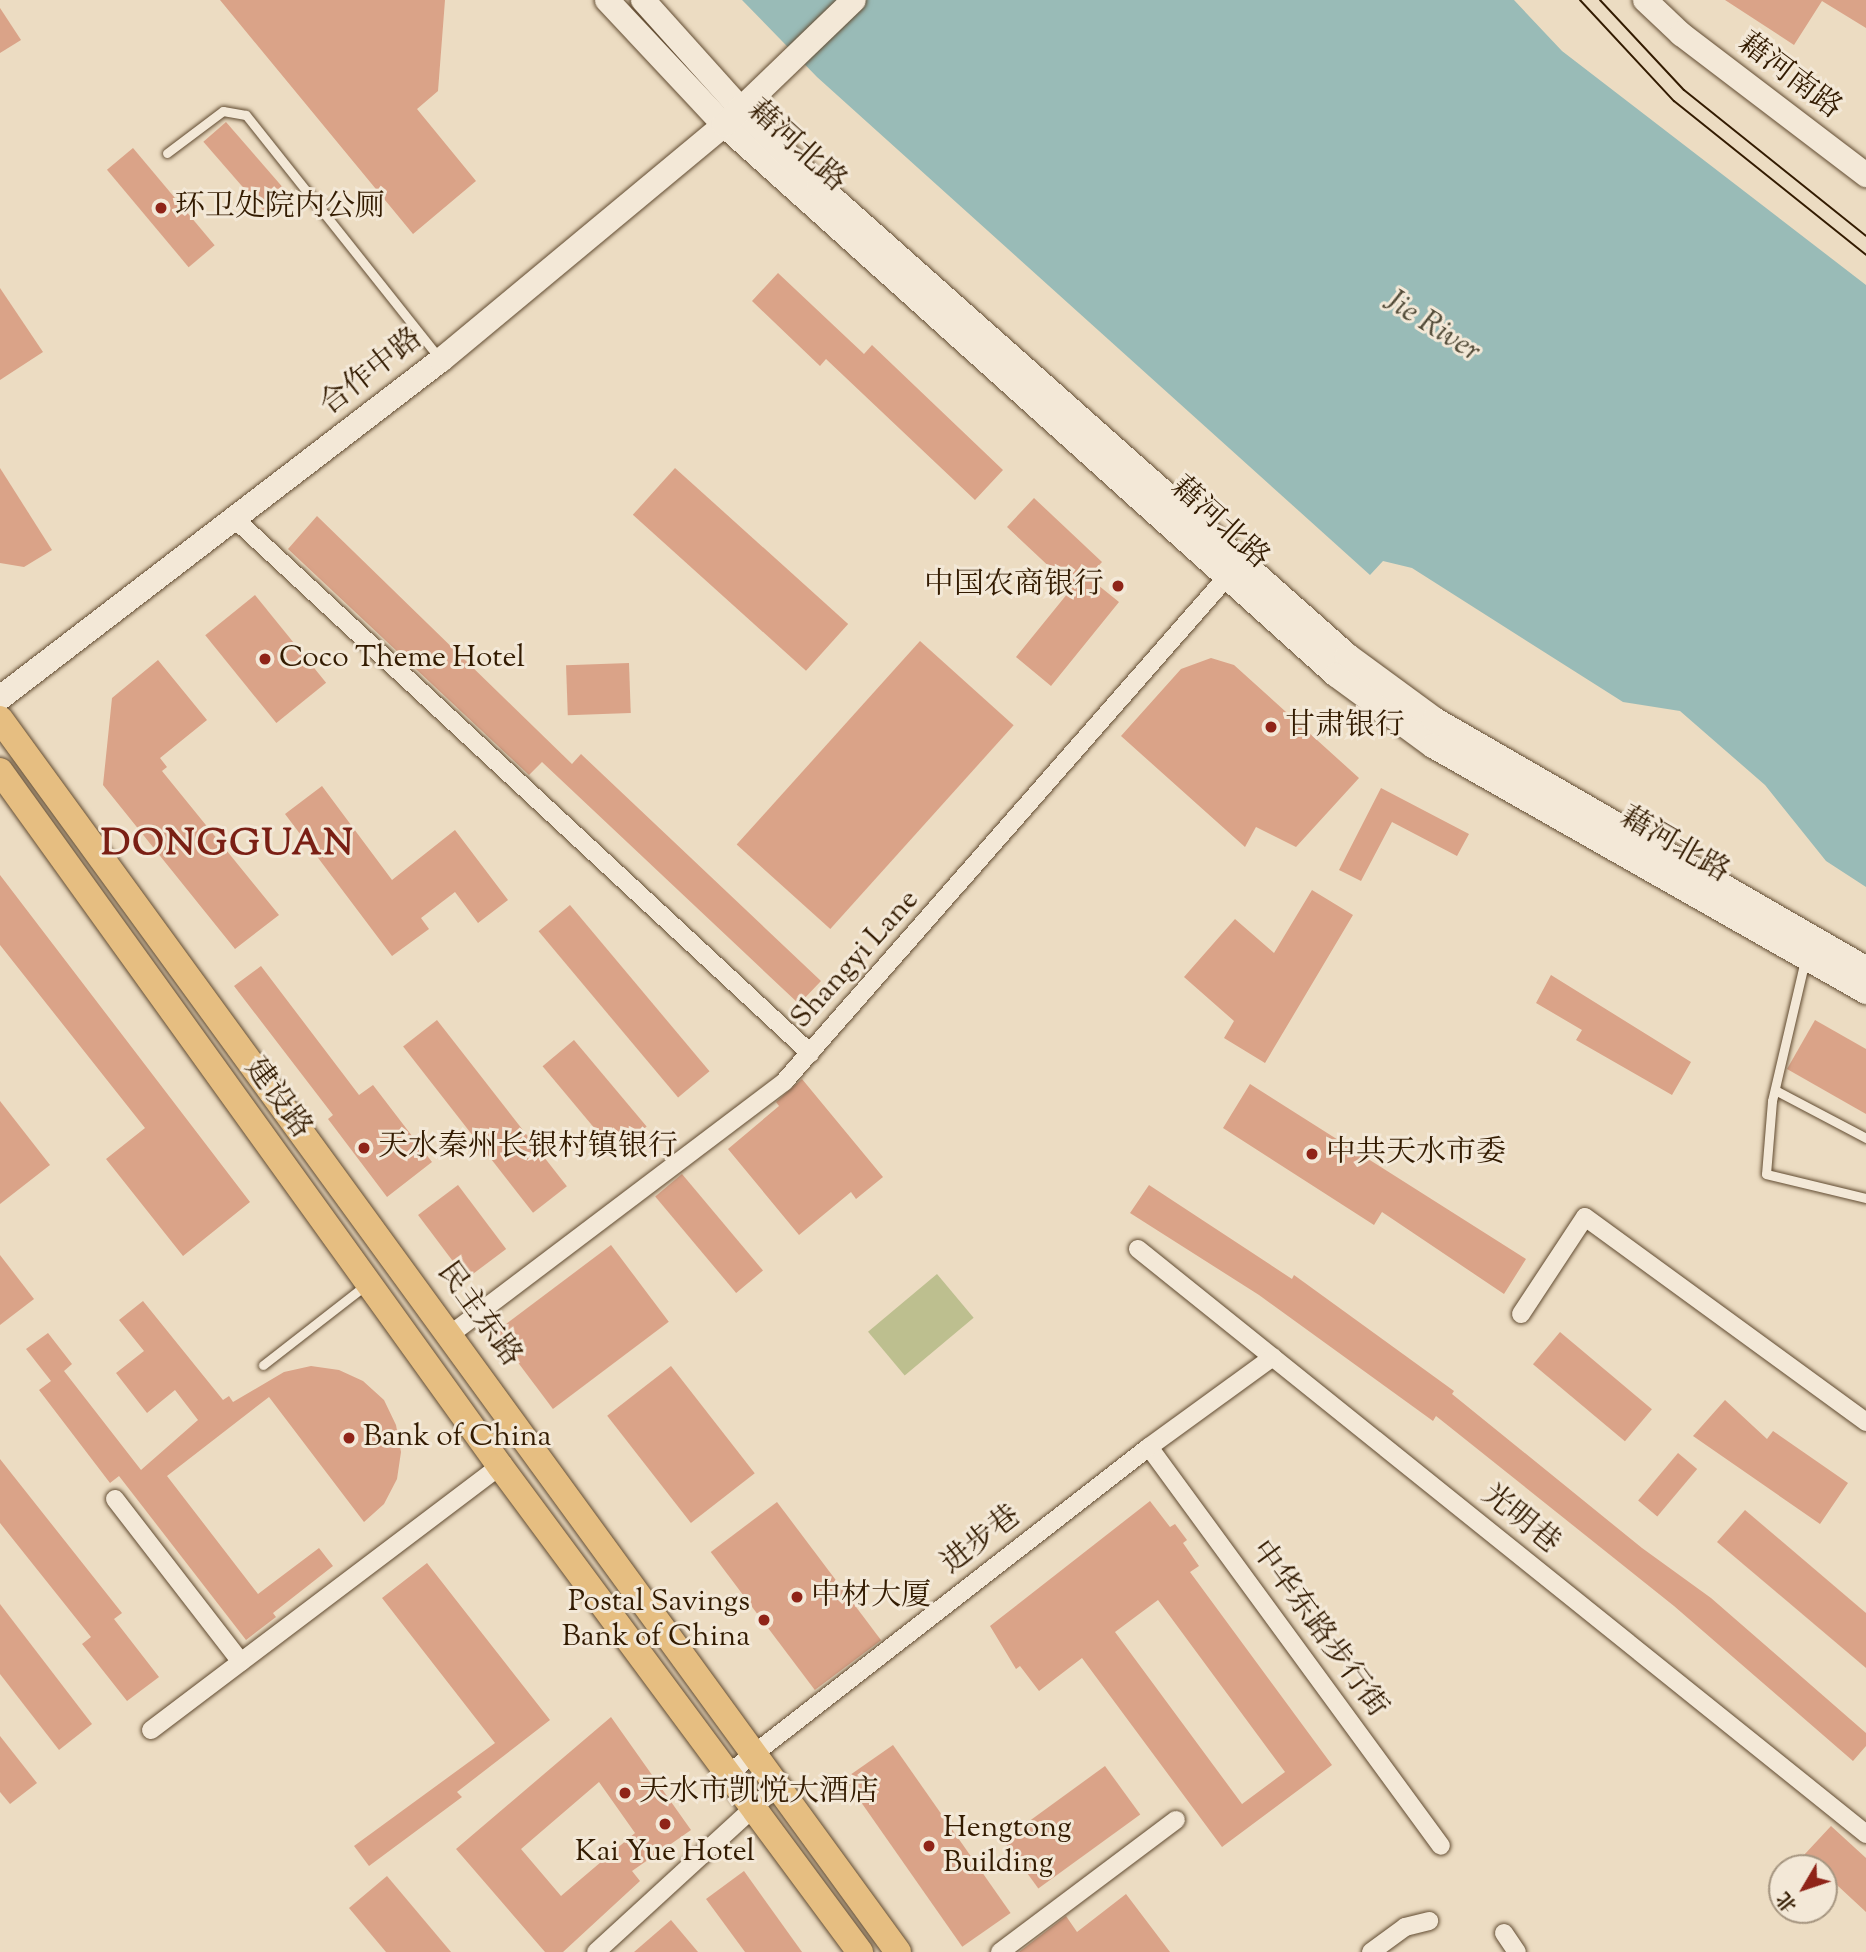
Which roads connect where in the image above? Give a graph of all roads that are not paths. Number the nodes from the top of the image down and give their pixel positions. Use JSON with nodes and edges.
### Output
{"nodes":[{"id":1,"x":607,"y":0,"type":"edge"},
{"id":2,"x":643,"y":0,"type":"edge"},
{"id":3,"x":854,"y":0,"type":"edge"},
{"id":4,"x":1645,"y":0,"type":"edge"},
{"id":5,"x":732,"y":117,"type":"junction"},
{"id":6,"x":167,"y":153,"type":"dead end"},
{"id":7,"x":1866,"y":175,"type":"edge"},
{"id":8,"x":441,"y":360,"type":"junction"},
{"id":9,"x":235,"y":519,"type":"junction"},
{"id":10,"x":1236,"y":567,"type":"junction"},
{"id":11,"x":0,"y":698,"type":"edge"},
{"id":12,"x":0,"y":719,"type":"edge"},
{"id":13,"x":0,"y":771,"type":"edge"},
{"id":14,"x":1805,"y":958,"type":"junction"},
{"id":15,"x":1866,"y":968,"type":"edge"},
{"id":16,"x":1866,"y":992,"type":"edge"},
{"id":17,"x":810,"y":1053,"type":"junction"},
{"id":18,"x":1774,"y":1090,"type":"junction"},
{"id":19,"x":1866,"y":1138,"type":"edge"},
{"id":20,"x":1866,"y":1198,"type":"edge"},
{"id":21,"x":1138,"y":1249,"type":"dead end"},
{"id":22,"x":368,"y":1283,"type":"junction"},
{"id":23,"x":1521,"y":1314,"type":"dead end"},
{"id":24,"x":451,"y":1334,"type":"junction"},
{"id":25,"x":1273,"y":1357,"type":"junction"},
{"id":26,"x":263,"y":1365,"type":"dead end"},
{"id":27,"x":1866,"y":1422,"type":"edge"},
{"id":28,"x":1149,"y":1447,"type":"junction"},
{"id":29,"x":500,"y":1466,"type":"junction"},
{"id":30,"x":114,"y":1499,"type":"dead end"},
{"id":31,"x":241,"y":1662,"type":"junction"},
{"id":32,"x":151,"y":1730,"type":"dead end"},
{"id":33,"x":751,"y":1754,"type":"junction"},
{"id":34,"x":728,"y":1774,"type":"junction"},
{"id":35,"x":776,"y":1787,"type":"junction"},
{"id":36,"x":753,"y":1808,"type":"junction"},
{"id":37,"x":1176,"y":1820,"type":"dead end"},
{"id":38,"x":1866,"y":1834,"type":"edge"},
{"id":39,"x":1441,"y":1846,"type":"dead end"},
{"id":40,"x":1429,"y":1921,"type":"dead end"},
{"id":41,"x":1504,"y":1933,"type":"dead end"},
{"id":42,"x":596,"y":1952,"type":"edge"},
{"id":43,"x":860,"y":1952,"type":"edge"},
{"id":44,"x":898,"y":1952,"type":"edge"},
{"id":45,"x":1000,"y":1952,"type":"edge"},
{"id":46,"x":1371,"y":1952,"type":"edge"},
{"id":47,"x":1517,"y":1952,"type":"edge"}],
"edges":[{"from":1,"to":5,"type":"main road","name":"藉河北路"},
{"from":2,"to":5,"type":"main road","name":"藉河北路"},
{"from":3,"to":5,"type":"main road","name":"合作中路"},
{"from":4,"to":7,"type":"main road","name":"藉河南路"},
{"from":5,"to":8,"type":"main road","name":"合作中路"},
{"from":5,"to":10,"type":"main road","name":"藉河北路"},
{"from":6,"to":8,"type":"lane"},
{"from":8,"to":9,"type":"main road","name":"合作中路"},
{"from":9,"to":11,"type":"main road","name":"合作中路"},
{"from":9,"to":17,"type":"street"},
{"from":10,"to":14,"type":"main road","name":"藉河北路"},
{"from":10,"to":15,"type":"main road","name":"藉河北路"},
{"from":10,"to":17,"type":"street","name":"Shangyi Lane"},
{"from":12,"to":24,"type":"main road","name":"民主东路"},
{"from":13,"to":22,"type":"main road","name":"建设路"},
{"from":14,"to":16,"type":"main road","name":"藉河北路"},
{"from":14,"to":18,"type":"lane"},
{"from":17,"to":24,"type":"street","name":"Shangyi Lane"},
{"from":18,"to":19,"type":"lane"},
{"from":18,"to":20,"type":"lane"},
{"from":21,"to":25,"type":"street","name":"光明巷"},
{"from":22,"to":26,"type":"lane"},
{"from":22,"to":29,"type":"main road","name":"建设路"},
{"from":23,"to":27,"type":"street"},
{"from":24,"to":33,"type":"main road","name":"民主东路"},
{"from":25,"to":28,"type":"street","name":"进步巷"},
{"from":25,"to":38,"type":"street","name":"光明巷"},
{"from":28,"to":33,"type":"street","name":"进步巷"},
{"from":28,"to":39,"type":"street","name":"中华东路步行街"},
{"from":29,"to":31,"type":"street"},
{"from":29,"to":34,"type":"main road"},
{"from":30,"to":31,"type":"street"},
{"from":31,"to":32,"type":"street"},
{"from":33,"to":34,"type":"street","name":"进步巷"},
{"from":33,"to":35,"type":"main road","name":"民主东路"},
{"from":34,"to":36,"type":"main road"},
{"from":35,"to":36,"type":"street"},
{"from":35,"to":44,"type":"main road","name":"民主东路"},
{"from":36,"to":42,"type":"street"},
{"from":36,"to":43,"type":"main road"},
{"from":37,"to":45,"type":"street"},
{"from":40,"to":46,"type":"street"},
{"from":41,"to":47,"type":"street"}]}
